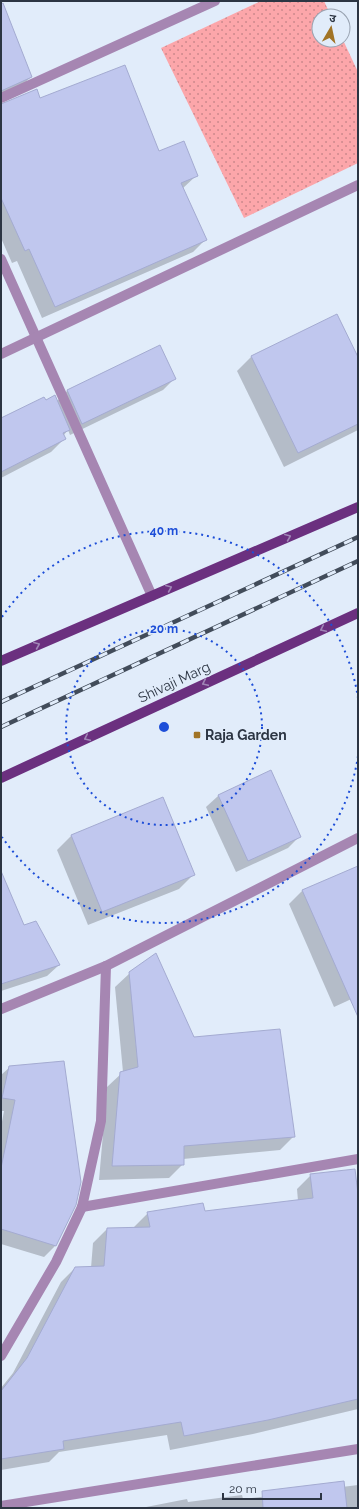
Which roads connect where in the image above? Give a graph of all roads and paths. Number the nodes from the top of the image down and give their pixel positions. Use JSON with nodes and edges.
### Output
{"nodes":[{"id":1,"x":215,"y":1,"type":"edge"},
{"id":2,"x":1,"y":98,"type":"edge"},
{"id":3,"x":358,"y":185,"type":"edge"},
{"id":4,"x":1,"y":259,"type":"edge"},
{"id":5,"x":37,"y":337,"type":"junction"},
{"id":6,"x":1,"y":354,"type":"edge"},
{"id":7,"x":358,"y":507,"type":"edge"},
{"id":8,"x":152,"y":596,"type":"junction"},
{"id":9,"x":358,"y":612,"type":"edge"},
{"id":10,"x":1,"y":661,"type":"edge"},
{"id":11,"x":1,"y":778,"type":"edge"},
{"id":12,"x":358,"y":838,"type":"edge"},
{"id":13,"x":106,"y":966,"type":"junction"},
{"id":14,"x":1,"y":1009,"type":"edge"},
{"id":15,"x":358,"y":1159,"type":"edge"},
{"id":16,"x":82,"y":1207,"type":"junction"},
{"id":17,"x":1,"y":1356,"type":"edge"},
{"id":18,"x":358,"y":1449,"type":"edge"},
{"id":19,"x":1,"y":1506,"type":"edge"}],
"edges":[{"from":1,"to":2,"type":"street"},
{"from":3,"to":5,"type":"street"},
{"from":4,"to":5,"type":"street"},
{"from":5,"to":6,"type":"street"},
{"from":5,"to":8,"type":"street"},
{"from":8,"to":7,"type":"main road","one_way":true},
{"from":10,"to":8,"type":"main road","one_way":true},
{"from":9,"to":11,"type":"main road","name":"Shivaji Marg","one_way":true},
{"from":12,"to":13,"type":"street"},
{"from":13,"to":14,"type":"street"},
{"from":13,"to":16,"type":"street"},
{"from":15,"to":16,"type":"street"},
{"from":16,"to":17,"type":"street"},
{"from":18,"to":19,"type":"street"}]}
